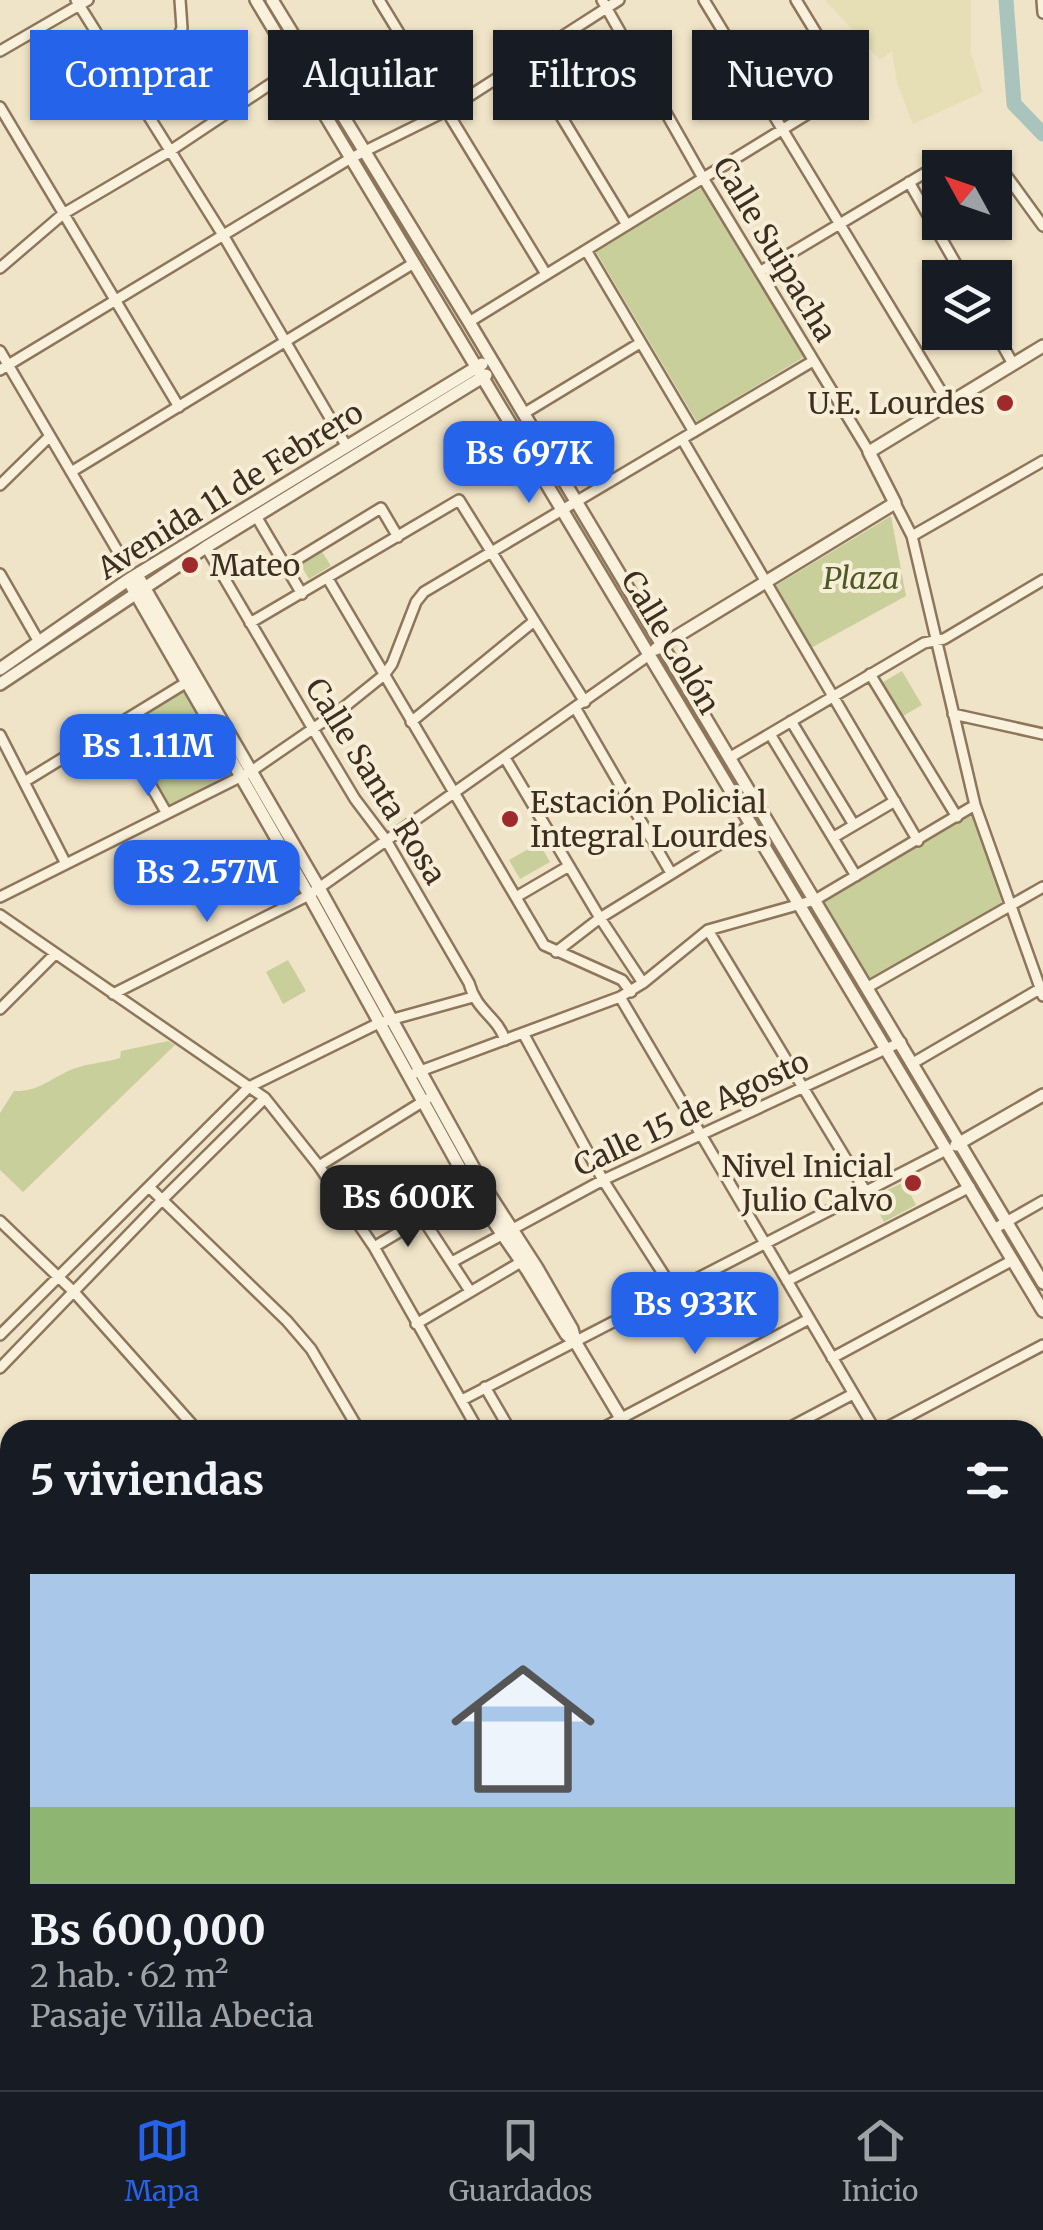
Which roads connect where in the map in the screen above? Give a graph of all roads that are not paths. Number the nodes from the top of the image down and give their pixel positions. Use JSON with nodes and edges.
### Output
{"nodes":[{"id":1,"x":180,"y":0,"type":"edge"},
{"id":2,"x":256,"y":0,"type":"edge"},
{"id":3,"x":272,"y":0,"type":"edge"},
{"id":4,"x":379,"y":0,"type":"edge"},
{"id":5,"x":619,"y":0,"type":"edge"},
{"id":6,"x":704,"y":0,"type":"edge"},
{"id":7,"x":796,"y":0,"type":"edge"},
{"id":8,"x":1042,"y":0,"type":"edge"},
{"id":9,"x":81,"y":2,"type":"edge"},
{"id":10,"x":605,"y":3,"type":"edge"},
{"id":11,"x":1043,"y":13,"type":"edge"},
{"id":12,"x":97,"y":30,"type":"edge"},
{"id":13,"x":181,"y":30,"type":"edge"},
{"id":14,"x":274,"y":30,"type":"edge"},
{"id":15,"x":397,"y":30,"type":"edge"},
{"id":16,"x":568,"y":30,"type":"edge"},
{"id":17,"x":0,"y":51,"type":"edge"},
{"id":18,"x":268,"y":86,"type":"edge"},
{"id":19,"x":0,"y":107,"type":"edge"},
{"id":20,"x":151,"y":120,"type":"edge"},
{"id":21,"x":329,"y":120,"type":"edge"},
{"id":22,"x":428,"y":120,"type":"edge"},
{"id":23,"x":452,"y":120,"type":"edge"},
{"id":24,"x":563,"y":120,"type":"edge"},
{"id":25,"x":782,"y":130,"type":"junction"},
{"id":26,"x":170,"y":151,"type":"junction"},
{"id":27,"x":364,"y":151,"type":"junction"},
{"id":28,"x":352,"y":158,"type":"junction"},
{"id":29,"x":922,"y":174,"type":"edge"},
{"id":30,"x":703,"y":178,"type":"junction"},
{"id":31,"x":909,"y":182,"type":"junction"},
{"id":32,"x":1012,"y":182,"type":"edge"},
{"id":33,"x":63,"y":214,"type":"junction"},
{"id":34,"x":839,"y":223,"type":"junction"},
{"id":35,"x":627,"y":225,"type":"junction"},
{"id":36,"x":1043,"y":226,"type":"edge"},
{"id":37,"x":223,"y":236,"type":"junction"},
{"id":38,"x":586,"y":250,"type":"junction"},
{"id":39,"x":954,"y":260,"type":"edge"},
{"id":40,"x":414,"y":263,"type":"junction"},
{"id":41,"x":0,"y":268,"type":"edge"},
{"id":42,"x":761,"y":272,"type":"junction"},
{"id":43,"x":546,"y":274,"type":"junction"},
{"id":44,"x":117,"y":299,"type":"junction"},
{"id":45,"x":469,"y":322,"type":"junction"},
{"id":46,"x":285,"y":342,"type":"junction"},
{"id":47,"x":640,"y":343,"type":"junction"},
{"id":48,"x":1043,"y":346,"type":"edge"},
{"id":49,"x":1005,"y":350,"type":"edge"},
{"id":50,"x":0,"y":351,"type":"edge"},
{"id":51,"x":813,"y":361,"type":"junction"},
{"id":52,"x":492,"y":364,"type":"junction"},
{"id":53,"x":1013,"y":364,"type":"junction"},
{"id":54,"x":4,"y":367,"type":"edge"},
{"id":55,"x":479,"y":373,"type":"junction"},
{"id":56,"x":948,"y":403,"type":"junction"},
{"id":57,"x":179,"y":407,"type":"junction"},
{"id":58,"x":523,"y":414,"type":"junction"},
{"id":59,"x":694,"y":432,"type":"junction"},
{"id":60,"x":49,"y":437,"type":"junction"},
{"id":61,"x":682,"y":439,"type":"junction"},
{"id":62,"x":350,"y":452,"type":"junction"},
{"id":63,"x":869,"y":452,"type":"junction"},
{"id":64,"x":1042,"y":464,"type":"edge"},
{"id":65,"x":71,"y":472,"type":"junction"},
{"id":66,"x":0,"y":485,"type":"edge"},
{"id":67,"x":576,"y":501,"type":"junction"},
{"id":68,"x":895,"y":503,"type":"junction"},
{"id":69,"x":562,"y":509,"type":"junction"},
{"id":70,"x":256,"y":516,"type":"junction"},
{"id":71,"x":912,"y":536,"type":"junction"},
{"id":72,"x":398,"y":537,"type":"junction"},
{"id":73,"x":206,"y":546,"type":"junction"},
{"id":74,"x":490,"y":551,"type":"junction"},
{"id":75,"x":286,"y":566,"type":"junction"},
{"id":76,"x":0,"y":574,"type":"edge"},
{"id":77,"x":766,"y":578,"type":"junction"},
{"id":78,"x":328,"y":579,"type":"junction"},
{"id":79,"x":134,"y":580,"type":"junction"},
{"id":80,"x":1043,"y":580,"type":"edge"},
{"id":81,"x":302,"y":594,"type":"junction"},
{"id":82,"x":533,"y":622,"type":"junction"},
{"id":83,"x":250,"y":623,"type":"junction"},
{"id":84,"x":935,"y":641,"type":"junction"},
{"id":85,"x":39,"y":642,"type":"junction"},
{"id":86,"x":661,"y":645,"type":"junction"},
{"id":87,"x":649,"y":655,"type":"junction"},
{"id":88,"x":0,"y":669,"type":"edge"},
{"id":89,"x":870,"y":674,"type":"junction"},
{"id":90,"x":384,"y":675,"type":"junction"},
{"id":91,"x":191,"y":679,"type":"junction"},
{"id":92,"x":0,"y":684,"type":"edge"},
{"id":93,"x":834,"y":695,"type":"junction"},
{"id":94,"x":580,"y":706,"type":"junction"},
{"id":95,"x":953,"y":714,"type":"junction"},
{"id":96,"x":791,"y":721,"type":"junction"},
{"id":97,"x":411,"y":722,"type":"junction"},
{"id":98,"x":116,"y":725,"type":"junction"},
{"id":99,"x":312,"y":729,"type":"junction"},
{"id":100,"x":770,"y":734,"type":"junction"},
{"id":101,"x":1043,"y":734,"type":"edge"},
{"id":102,"x":0,"y":735,"type":"edge"},
{"id":103,"x":505,"y":758,"type":"junction"},
{"id":104,"x":729,"y":758,"type":"junction"},
{"id":105,"x":245,"y":774,"type":"junction"},
{"id":106,"x":24,"y":782,"type":"junction"},
{"id":107,"x":456,"y":792,"type":"junction"},
{"id":108,"x":895,"y":801,"type":"junction"},
{"id":109,"x":976,"y":804,"type":"junction"},
{"id":110,"x":166,"y":812,"type":"junction"},
{"id":111,"x":956,"y":816,"type":"junction"},
{"id":112,"x":752,"y":824,"type":"junction"},
{"id":113,"x":854,"y":825,"type":"junction"},
{"id":114,"x":834,"y":838,"type":"junction"},
{"id":115,"x":386,"y":840,"type":"junction"},
{"id":116,"x":918,"y":841,"type":"junction"},
{"id":117,"x":65,"y":862,"type":"junction"},
{"id":118,"x":569,"y":866,"type":"junction"},
{"id":119,"x":671,"y":873,"type":"junction"},
{"id":120,"x":856,"y":876,"type":"junction"},
{"id":121,"x":1043,"y":887,"type":"edge"},
{"id":122,"x":314,"y":891,"type":"junction"},
{"id":123,"x":0,"y":897,"type":"edge"},
{"id":124,"x":516,"y":897,"type":"junction"},
{"id":125,"x":814,"y":900,"type":"junction"},
{"id":126,"x":801,"y":905,"type":"junction"},
{"id":127,"x":1010,"y":905,"type":"junction"},
{"id":128,"x":0,"y":915,"type":"edge"},
{"id":129,"x":600,"y":918,"type":"junction"},
{"id":130,"x":708,"y":930,"type":"junction"},
{"id":131,"x":556,"y":952,"type":"junction"},
{"id":132,"x":55,"y":954,"type":"junction"},
{"id":133,"x":643,"y":983,"type":"junction"},
{"id":134,"x":868,"y":987,"type":"junction"},
{"id":135,"x":1042,"y":990,"type":"edge"},
{"id":136,"x":631,"y":992,"type":"junction"},
{"id":137,"x":113,"y":994,"type":"junction"},
{"id":138,"x":473,"y":996,"type":"junction"},
{"id":139,"x":620,"y":998,"type":"junction"},
{"id":140,"x":0,"y":1009,"type":"edge"},
{"id":141,"x":384,"y":1021,"type":"junction"},
{"id":142,"x":523,"y":1033,"type":"junction"},
{"id":143,"x":505,"y":1040,"type":"junction"},
{"id":144,"x":901,"y":1042,"type":"junction"},
{"id":145,"x":886,"y":1050,"type":"junction"},
{"id":146,"x":913,"y":1062,"type":"junction"},
{"id":147,"x":414,"y":1074,"type":"junction"},
{"id":148,"x":250,"y":1086,"type":"junction"},
{"id":149,"x":802,"y":1087,"type":"junction"},
{"id":150,"x":1043,"y":1096,"type":"edge"},
{"id":151,"x":266,"y":1098,"type":"junction"},
{"id":152,"x":428,"y":1099,"type":"junction"},
{"id":153,"x":700,"y":1136,"type":"junction"},
{"id":154,"x":954,"y":1146,"type":"junction"},
{"id":155,"x":318,"y":1166,"type":"junction"},
{"id":156,"x":603,"y":1180,"type":"junction"},
{"id":157,"x":148,"y":1186,"type":"junction"},
{"id":158,"x":476,"y":1186,"type":"junction"},
{"id":159,"x":970,"y":1187,"type":"junction"},
{"id":160,"x":866,"y":1192,"type":"junction"},
{"id":161,"x":162,"y":1200,"type":"junction"},
{"id":162,"x":1043,"y":1201,"type":"edge"},
{"id":163,"x":423,"y":1219,"type":"junction"},
{"id":164,"x":0,"y":1221,"type":"edge"},
{"id":165,"x":1006,"y":1222,"type":"junction"},
{"id":166,"x":994,"y":1229,"type":"junction"},
{"id":167,"x":506,"y":1231,"type":"junction"},
{"id":168,"x":765,"y":1242,"type":"junction"},
{"id":169,"x":374,"y":1247,"type":"junction"},
{"id":170,"x":1013,"y":1260,"type":"junction"},
{"id":171,"x":452,"y":1262,"type":"junction"},
{"id":172,"x":521,"y":1262,"type":"junction"},
{"id":173,"x":58,"y":1275,"type":"junction"},
{"id":174,"x":788,"y":1281,"type":"junction"},
{"id":175,"x":1043,"y":1283,"type":"edge"},
{"id":176,"x":674,"y":1290,"type":"junction"},
{"id":177,"x":74,"y":1292,"type":"junction"},
{"id":178,"x":470,"y":1292,"type":"junction"},
{"id":179,"x":1043,"y":1311,"type":"edge"},
{"id":180,"x":809,"y":1319,"type":"junction"},
{"id":181,"x":416,"y":1324,"type":"junction"},
{"id":182,"x":0,"y":1336,"type":"edge"},
{"id":183,"x":576,"y":1343,"type":"junction"},
{"id":184,"x":1043,"y":1345,"type":"edge"},
{"id":185,"x":832,"y":1358,"type":"junction"},
{"id":186,"x":0,"y":1368,"type":"edge"},
{"id":187,"x":485,"y":1388,"type":"junction"},
{"id":188,"x":853,"y":1394,"type":"junction"},
{"id":189,"x":462,"y":1400,"type":"junction"},
{"id":190,"x":620,"y":1418,"type":"junction"},
{"id":191,"x":188,"y":1420,"type":"edge"},
{"id":192,"x":354,"y":1420,"type":"edge"},
{"id":193,"x":473,"y":1420,"type":"edge"},
{"id":194,"x":504,"y":1420,"type":"edge"},
{"id":195,"x":616,"y":1420,"type":"edge"},
{"id":196,"x":805,"y":1420,"type":"edge"},
{"id":197,"x":872,"y":1420,"type":"edge"},
{"id":198,"x":898,"y":1420,"type":"edge"}],
"edges":[{"from":1,"to":13,"type":"street"},
{"from":2,"to":14,"type":"street","name":"Calle Colón"},
{"from":3,"to":27,"type":"street","name":"Calle Colón"},
{"from":4,"to":15,"type":"street"},
{"from":5,"to":10,"type":"street"},
{"from":6,"to":25,"type":"street"},
{"from":7,"to":25,"type":"street"},
{"from":8,"to":11,"type":"street"},
{"from":9,"to":12,"type":"street"},
{"from":9,"to":17,"type":"street"},
{"from":10,"to":16,"type":"street"},
{"from":10,"to":30,"type":"street","name":"Calle Suipacha"},
{"from":18,"to":26,"type":"street"},
{"from":19,"to":33,"type":"street"},
{"from":20,"to":26,"type":"street"},
{"from":21,"to":28,"type":"street","name":"Calle Colón"},
{"from":22,"to":27,"type":"street"},
{"from":23,"to":43,"type":"street"},
{"from":24,"to":35,"type":"street"},
{"from":25,"to":30,"type":"street"},
{"from":25,"to":34,"type":"street"},
{"from":26,"to":33,"type":"street"},
{"from":26,"to":37,"type":"street"},
{"from":27,"to":28,"type":"street"},
{"from":27,"to":45,"type":"street","name":"Calle Colón"},
{"from":28,"to":37,"type":"street"},
{"from":28,"to":40,"type":"street","name":"Calle Colón"},
{"from":29,"to":31,"type":"street"},
{"from":30,"to":35,"type":"street"},
{"from":30,"to":42,"type":"street","name":"Calle Suipacha"},
{"from":31,"to":34,"type":"street"},
{"from":31,"to":39,"type":"street"},
{"from":32,"to":36,"type":"street"},
{"from":33,"to":41,"type":"street"},
{"from":33,"to":44,"type":"street"},
{"from":34,"to":42,"type":"street"},
{"from":34,"to":56,"type":"street"},
{"from":35,"to":38,"type":"street"},
{"from":37,"to":44,"type":"street"},
{"from":37,"to":46,"type":"street"},
{"from":38,"to":43,"type":"street"},
{"from":38,"to":47,"type":"street"},
{"from":40,"to":46,"type":"street"},
{"from":40,"to":55,"type":"street","name":"Calle Colón"},
{"from":42,"to":51,"type":"street","name":"Calle Suipacha"},
{"from":43,"to":45,"type":"street"},
{"from":44,"to":54,"type":"street"},
{"from":44,"to":57,"type":"street"},
{"from":45,"to":52,"type":"street","name":"Calle Colón"},
{"from":46,"to":57,"type":"street"},
{"from":46,"to":62,"type":"street"},
{"from":47,"to":58,"type":"street"},
{"from":47,"to":59,"type":"street"},
{"from":48,"to":53,"type":"street"},
{"from":49,"to":53,"type":"street"},
{"from":50,"to":54,"type":"street"},
{"from":51,"to":59,"type":"street"},
{"from":51,"to":63,"type":"street","name":"Calle Suipacha"},
{"from":52,"to":55,"type":"street","name":"Avenida 11 de Febrero"},
{"from":52,"to":58,"type":"street","name":"Calle Colón"},
{"from":53,"to":56,"type":"street"},
{"from":54,"to":60,"type":"street"},
{"from":55,"to":62,"type":"street","name":"Avenida 11 de Febrero"},
{"from":55,"to":69,"type":"street","name":"Calle Colón"},
{"from":56,"to":63,"type":"street"},
{"from":57,"to":65,"type":"street"},
{"from":58,"to":67,"type":"street","name":"Calle Colón"},
{"from":59,"to":61,"type":"street"},
{"from":60,"to":65,"type":"street"},
{"from":60,"to":66,"type":"street"},
{"from":61,"to":67,"type":"street"},
{"from":61,"to":77,"type":"street"},
{"from":62,"to":70,"type":"street","name":"Avenida 11 de Febrero"},
{"from":62,"to":79,"type":"street","name":"Avenida 11 de Febrero"},
{"from":63,"to":68,"type":"street","name":"Calle Suipacha"},
{"from":64,"to":71,"type":"street"},
{"from":65,"to":79,"type":"street"},
{"from":67,"to":69,"type":"street"},
{"from":67,"to":86,"type":"street","name":"Calle Colón"},
{"from":68,"to":71,"type":"street","name":"Calle Suipacha"},
{"from":68,"to":77,"type":"street"},
{"from":69,"to":74,"type":"street"},
{"from":69,"to":87,"type":"street","name":"Calle Colón"},
{"from":70,"to":73,"type":"street","name":"Avenida 11 de Febrero"},
{"from":70,"to":75,"type":"street"},
{"from":71,"to":84,"type":"street","name":"Calle Suipacha"},
{"from":72,"to":74,"type":"street"},
{"from":72,"to":75,"type":"street"},
{"from":72,"to":78,"type":"street"},
{"from":73,"to":79,"type":"street","name":"Avenida 11 de Febrero"},
{"from":73,"to":83,"type":"street","name":"Calle Santa Rosa"},
{"from":74,"to":82,"type":"street"},
{"from":74,"to":90,"type":"street"},
{"from":75,"to":81,"type":"street"},
{"from":76,"to":85,"type":"street"},
{"from":77,"to":86,"type":"street"},
{"from":77,"to":93,"type":"street"},
{"from":78,"to":81,"type":"street"},
{"from":78,"to":90,"type":"street"},
{"from":79,"to":85,"type":"street","name":"Avenida 11 de Febrero"},
{"from":79,"to":91,"type":"street"},
{"from":79,"to":92,"type":"street","name":"Avenida 11 de Febrero"},
{"from":80,"to":84,"type":"street"},
{"from":81,"to":83,"type":"street"},
{"from":82,"to":94,"type":"street"},
{"from":82,"to":97,"type":"street"},
{"from":83,"to":99,"type":"street","name":"Calle Santa Rosa"},
{"from":84,"to":89,"type":"street"},
{"from":84,"to":95,"type":"street","name":"Calle Suipacha"},
{"from":85,"to":88,"type":"street","name":"Avenida 11 de Febrero"},
{"from":86,"to":87,"type":"street"},
{"from":86,"to":104,"type":"street","name":"Calle Colón"},
{"from":87,"to":94,"type":"street"},
{"from":87,"to":112,"type":"street","name":"Calle Colón"},
{"from":89,"to":93,"type":"street"},
{"from":89,"to":111,"type":"street"},
{"from":90,"to":97,"type":"street"},
{"from":90,"to":99,"type":"street"},
{"from":91,"to":98,"type":"street"},
{"from":91,"to":105,"type":"street"},
{"from":93,"to":96,"type":"street"},
{"from":93,"to":108,"type":"street"},
{"from":94,"to":103,"type":"street"},
{"from":94,"to":119,"type":"street"},
{"from":95,"to":101,"type":"street"},
{"from":95,"to":109,"type":"street","name":"Calle Suipacha"},
{"from":96,"to":100,"type":"street"},
{"from":96,"to":113,"type":"street"},
{"from":97,"to":107,"type":"street"},
{"from":98,"to":106,"type":"street"},
{"from":98,"to":110,"type":"street"},
{"from":99,"to":105,"type":"street"},
{"from":99,"to":115,"type":"street","name":"Calle Santa Rosa"},
{"from":100,"to":104,"type":"street"},
{"from":100,"to":114,"type":"street"},
{"from":102,"to":106,"type":"street"},
{"from":103,"to":107,"type":"street"},
{"from":103,"to":118,"type":"street"},
{"from":104,"to":125,"type":"street","name":"Calle Colón"},
{"from":105,"to":110,"type":"street"},
{"from":105,"to":122,"type":"street"},
{"from":106,"to":117,"type":"street"},
{"from":107,"to":115,"type":"street"},
{"from":107,"to":124,"type":"street"},
{"from":108,"to":113,"type":"street"},
{"from":108,"to":116,"type":"street"},
{"from":109,"to":111,"type":"street"},
{"from":109,"to":127,"type":"street","name":"Calle Suipacha"},
{"from":110,"to":117,"type":"street"},
{"from":111,"to":116,"type":"street"},
{"from":112,"to":119,"type":"street"},
{"from":112,"to":126,"type":"street","name":"Calle Colón"},
{"from":113,"to":114,"type":"street"},
{"from":114,"to":120,"type":"street"},
{"from":115,"to":122,"type":"street"},
{"from":115,"to":138,"type":"street","name":"Calle Santa Rosa"},
{"from":116,"to":120,"type":"street"},
{"from":117,"to":123,"type":"street"},
{"from":118,"to":124,"type":"street"},
{"from":118,"to":129,"type":"street"},
{"from":119,"to":129,"type":"street"},
{"from":120,"to":125,"type":"street"},
{"from":121,"to":127,"type":"street"},
{"from":122,"to":137,"type":"street"},
{"from":122,"to":141,"type":"street"},
{"from":124,"to":131,"type":"street"},
{"from":125,"to":126,"type":"street"},
{"from":125,"to":134,"type":"street","name":"Calle Colón"},
{"from":126,"to":130,"type":"street"},
{"from":126,"to":145,"type":"street","name":"Calle Colón"},
{"from":127,"to":134,"type":"street"},
{"from":127,"to":135,"type":"street"},
{"from":128,"to":132,"type":"street"},
{"from":129,"to":131,"type":"street"},
{"from":129,"to":133,"type":"street"},
{"from":130,"to":133,"type":"street"},
{"from":130,"to":149,"type":"street"},
{"from":131,"to":136,"type":"street"},
{"from":132,"to":137,"type":"street"},
{"from":132,"to":140,"type":"street"},
{"from":133,"to":136,"type":"street"},
{"from":134,"to":144,"type":"street","name":"Calle Colón"},
{"from":135,"to":146,"type":"street"},
{"from":136,"to":139,"type":"street"},
{"from":137,"to":148,"type":"street"},
{"from":138,"to":141,"type":"street"},
{"from":138,"to":143,"type":"street","name":"Calle Santa Rosa"},
{"from":139,"to":142,"type":"street"},
{"from":139,"to":153,"type":"street"},
{"from":141,"to":147,"type":"street"},
{"from":141,"to":148,"type":"street"},
{"from":142,"to":143,"type":"street"},
{"from":142,"to":156,"type":"street"},
{"from":143,"to":147,"type":"street"},
{"from":144,"to":145,"type":"street","name":"Calle 15 de Agosto"},
{"from":144,"to":146,"type":"street","name":"Calle Colón"},
{"from":145,"to":149,"type":"street","name":"Calle 15 de Agosto"},
{"from":145,"to":154,"type":"street","name":"Calle Colón"},
{"from":146,"to":154,"type":"street","name":"Calle Colón"},
{"from":147,"to":152,"type":"street"},
{"from":148,"to":151,"type":"street"},
{"from":148,"to":157,"type":"street"},
{"from":149,"to":153,"type":"street","name":"Calle 15 de Agosto"},
{"from":149,"to":160,"type":"street"},
{"from":150,"to":154,"type":"street"},
{"from":151,"to":155,"type":"street"},
{"from":151,"to":161,"type":"street"},
{"from":152,"to":155,"type":"street"},
{"from":152,"to":158,"type":"street"},
{"from":153,"to":156,"type":"street","name":"Calle 15 de Agosto"},
{"from":153,"to":168,"type":"street"},
{"from":154,"to":159,"type":"street","name":"Calle Colón"},
{"from":154,"to":160,"type":"street"},
{"from":154,"to":165,"type":"street","name":"Calle Colón"},
{"from":155,"to":169,"type":"street"},
{"from":156,"to":167,"type":"street","name":"Calle 15 de Agosto"},
{"from":156,"to":176,"type":"street"},
{"from":157,"to":161,"type":"street"},
{"from":157,"to":173,"type":"street"},
{"from":158,"to":163,"type":"street"},
{"from":158,"to":167,"type":"street"},
{"from":159,"to":166,"type":"street","name":"Calle Colón"},
{"from":159,"to":174,"type":"street"},
{"from":160,"to":168,"type":"street"},
{"from":161,"to":177,"type":"street"},
{"from":161,"to":192,"type":"street"},
{"from":162,"to":165,"type":"street"},
{"from":163,"to":169,"type":"street"},
{"from":163,"to":171,"type":"street"},
{"from":164,"to":173,"type":"street"},
{"from":165,"to":166,"type":"street"},
{"from":165,"to":175,"type":"street","name":"Calle Colón"},
{"from":166,"to":170,"type":"street","name":"Calle Colón"},
{"from":167,"to":171,"type":"street","name":"Calle 15 de Agosto"},
{"from":167,"to":172,"type":"street"},
{"from":167,"to":183,"type":"street"},
{"from":168,"to":174,"type":"street"},
{"from":168,"to":176,"type":"street"},
{"from":169,"to":181,"type":"street"},
{"from":170,"to":179,"type":"street","name":"Calle Colón"},
{"from":170,"to":185,"type":"street"},
{"from":171,"to":178,"type":"street"},
{"from":172,"to":178,"type":"street"},
{"from":172,"to":183,"type":"street"},
{"from":173,"to":177,"type":"street"},
{"from":173,"to":182,"type":"street"},
{"from":174,"to":180,"type":"street"},
{"from":176,"to":183,"type":"street"},
{"from":177,"to":186,"type":"street"},
{"from":177,"to":191,"type":"street"},
{"from":178,"to":181,"type":"street"},
{"from":180,"to":185,"type":"street"},
{"from":180,"to":190,"type":"street"},
{"from":181,"to":189,"type":"street"},
{"from":183,"to":187,"type":"street"},
{"from":183,"to":190,"type":"street"},
{"from":184,"to":198,"type":"street"},
{"from":185,"to":188,"type":"street"},
{"from":187,"to":189,"type":"street"},
{"from":187,"to":194,"type":"street"},
{"from":188,"to":196,"type":"street"},
{"from":188,"to":197,"type":"street"},
{"from":189,"to":193,"type":"street"},
{"from":190,"to":195,"type":"street"}]}
